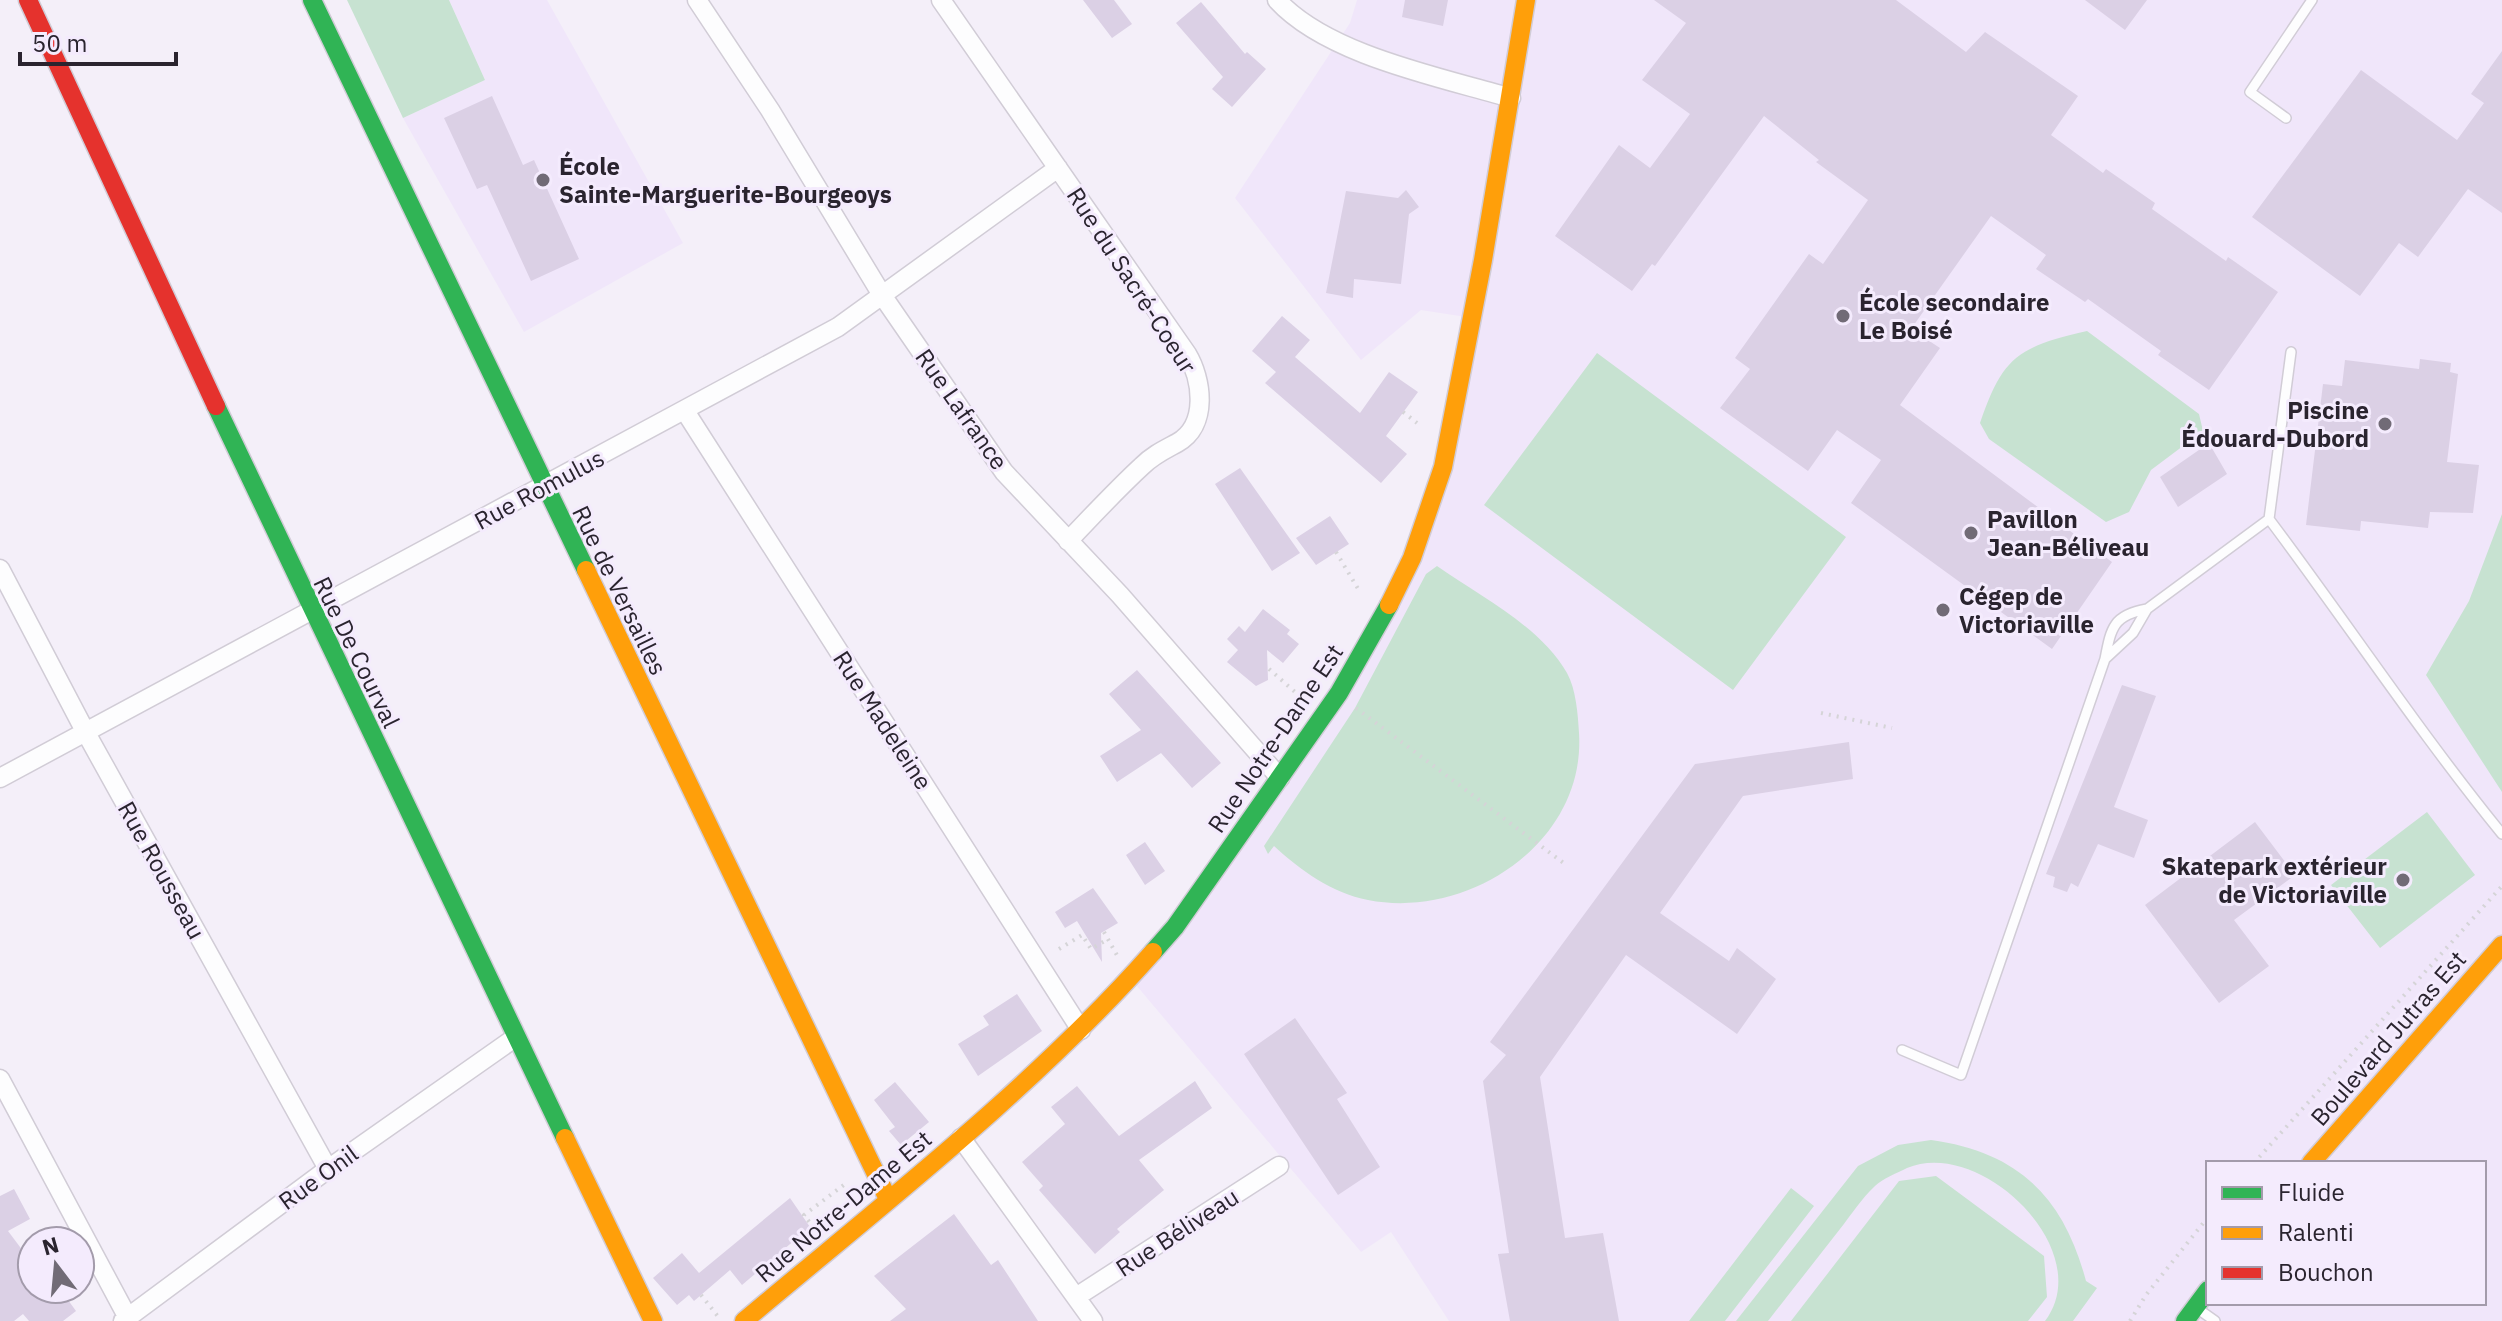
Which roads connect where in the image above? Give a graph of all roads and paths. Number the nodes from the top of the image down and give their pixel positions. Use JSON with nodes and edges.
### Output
{"nodes":[{"id":1,"x":28,"y":0,"type":"edge"},
{"id":2,"x":312,"y":0,"type":"edge"},
{"id":3,"x":697,"y":0,"type":"edge"},
{"id":4,"x":941,"y":0,"type":"edge"},
{"id":5,"x":1277,"y":0,"type":"edge"},
{"id":6,"x":1526,"y":0,"type":"edge"},
{"id":7,"x":2312,"y":0,"type":"edge"},
{"id":8,"x":1511,"y":98,"type":"junction"},
{"id":9,"x":2286,"y":118,"type":"dead end"},
{"id":10,"x":1058,"y":168,"type":"junction"},
{"id":11,"x":882,"y":295,"type":"junction"},
{"id":12,"x":2291,"y":352,"type":"dead end"},
{"id":13,"x":685,"y":411,"type":"junction"},
{"id":14,"x":1403,"y":412,"type":"dead end"},
{"id":15,"x":1417,"y":423,"type":"dead end"},
{"id":16,"x":543,"y":487,"type":"junction"},
{"id":17,"x":2269,"y":519,"type":"junction"},
{"id":18,"x":1068,"y":541,"type":"junction"},
{"id":19,"x":1336,"y":552,"type":"dead end"},
{"id":20,"x":0,"y":569,"type":"edge"},
{"id":21,"x":1360,"y":592,"type":"dead end"},
{"id":22,"x":2147,"y":609,"type":"junction"},
{"id":23,"x":311,"y":611,"type":"junction"},
{"id":24,"x":2105,"y":659,"type":"junction"},
{"id":25,"x":1269,"y":669,"type":"dead end"},
{"id":26,"x":1339,"y":693,"type":"junction"},
{"id":27,"x":1303,"y":699,"type":"dead end"},
{"id":28,"x":1821,"y":713,"type":"dead end"},
{"id":29,"x":1892,"y":728,"type":"dead end"},
{"id":30,"x":85,"y":731,"type":"junction"},
{"id":31,"x":0,"y":778,"type":"edge"},
{"id":32,"x":1280,"y":778,"type":"junction"},
{"id":33,"x":2502,"y":834,"type":"edge"},
{"id":34,"x":1565,"y":864,"type":"dead end"},
{"id":35,"x":2502,"y":886,"type":"edge"},
{"id":36,"x":1104,"y":932,"type":"dead end"},
{"id":37,"x":1108,"y":939,"type":"junction"},
{"id":38,"x":2502,"y":945,"type":"edge"},
{"id":39,"x":1059,"y":949,"type":"dead end"},
{"id":40,"x":1119,"y":959,"type":"dead end"},
{"id":41,"x":1081,"y":1030,"type":"junction"},
{"id":42,"x":516,"y":1037,"type":"junction"},
{"id":43,"x":1902,"y":1050,"type":"dead end"},
{"id":44,"x":0,"y":1079,"type":"edge"},
{"id":45,"x":961,"y":1138,"type":"junction"},
{"id":46,"x":2256,"y":1161,"type":"edge"},
{"id":47,"x":2313,"y":1161,"type":"edge"},
{"id":48,"x":1279,"y":1166,"type":"dead end"},
{"id":49,"x":328,"y":1169,"type":"junction"},
{"id":50,"x":845,"y":1184,"type":"dead end"},
{"id":51,"x":888,"y":1199,"type":"junction"},
{"id":52,"x":2206,"y":1220,"type":"edge"},
{"id":53,"x":814,"y":1228,"type":"dead end"},
{"id":54,"x":2206,"y":1293,"type":"edge"},
{"id":55,"x":701,"y":1295,"type":"dead end"},
{"id":56,"x":1076,"y":1297,"type":"junction"},
{"id":57,"x":2190,"y":1314,"type":"edge"},
{"id":58,"x":125,"y":1319,"type":"edge"},
{"id":59,"x":653,"y":1321,"type":"edge"},
{"id":60,"x":722,"y":1321,"type":"edge"},
{"id":61,"x":744,"y":1321,"type":"edge"},
{"id":62,"x":1093,"y":1321,"type":"edge"},
{"id":63,"x":2130,"y":1321,"type":"edge"},
{"id":64,"x":2215,"y":1321,"type":"edge"}],
"edges":[{"from":1,"to":23,"type":"street","name":"Rue De Courval"},
{"from":2,"to":16,"type":"street","name":"Rue de Versailles"},
{"from":3,"to":11,"type":"street","name":"Rue Lafrance"},
{"from":4,"to":10,"type":"street","name":"Rue du Sacré-Coeur"},
{"from":5,"to":8,"type":"street"},
{"from":6,"to":8,"type":"street","name":"Rue Notre-Dame Est"},
{"from":7,"to":9,"type":"lane"},
{"from":8,"to":26,"type":"street","name":"Rue Notre-Dame Est"},
{"from":10,"to":11,"type":"street","name":"Rue Romulus"},
{"from":10,"to":18,"type":"street","name":"Rue du Sacré-Coeur"},
{"from":11,"to":13,"type":"street","name":"Rue Romulus"},
{"from":11,"to":18,"type":"street","name":"Rue Lafrance"},
{"from":12,"to":17,"type":"lane"},
{"from":13,"to":16,"type":"street","name":"Rue Romulus"},
{"from":13,"to":41,"type":"street","name":"Rue Madeleine"},
{"from":14,"to":15,"type":"path"},
{"from":16,"to":23,"type":"street","name":"Rue Romulus"},
{"from":16,"to":51,"type":"street","name":"Rue de Versailles"},
{"from":17,"to":22,"type":"lane"},
{"from":17,"to":33,"type":"lane"},
{"from":18,"to":32,"type":"street","name":"Rue Lafrance"},
{"from":19,"to":21,"type":"path"},
{"from":20,"to":30,"type":"street","name":"Rue Rousseau"},
{"from":22,"to":24,"type":"lane"},
{"from":22,"to":24,"type":"lane"},
{"from":23,"to":30,"type":"street","name":"Rue Romulus"},
{"from":23,"to":42,"type":"street","name":"Rue De Courval"},
{"from":24,"to":43,"type":"lane"},
{"from":25,"to":27,"type":"path"},
{"from":26,"to":32,"type":"street","name":"Rue Notre-Dame Est"},
{"from":26,"to":34,"type":"path"},
{"from":28,"to":29,"type":"path"},
{"from":30,"to":31,"type":"street","name":"Rue Romulus"},
{"from":30,"to":49,"type":"street","name":"Rue Rousseau"},
{"from":32,"to":41,"type":"street","name":"Rue Notre-Dame Est"},
{"from":35,"to":46,"type":"path"},
{"from":36,"to":37,"type":"path"},
{"from":37,"to":39,"type":"path"},
{"from":37,"to":40,"type":"path"},
{"from":38,"to":47,"type":"street","name":"Boulevard Jutras Est"},
{"from":41,"to":45,"type":"street","name":"Rue Notre-Dame Est"},
{"from":42,"to":49,"type":"street","name":"Rue Onil"},
{"from":42,"to":59,"type":"street","name":"Rue De Courval"},
{"from":44,"to":58,"type":"street"},
{"from":45,"to":51,"type":"street","name":"Rue Notre-Dame Est"},
{"from":45,"to":56,"type":"street"},
{"from":48,"to":56,"type":"street","name":"Rue Béliveau"},
{"from":49,"to":58,"type":"street","name":"Rue Onil"},
{"from":50,"to":53,"type":"path"},
{"from":51,"to":61,"type":"street","name":"Rue Notre-Dame Est"},
{"from":52,"to":63,"type":"path"},
{"from":54,"to":57,"type":"street"},
{"from":55,"to":60,"type":"path"},
{"from":56,"to":62,"type":"street"},
{"from":57,"to":64,"type":"lane"}]}
